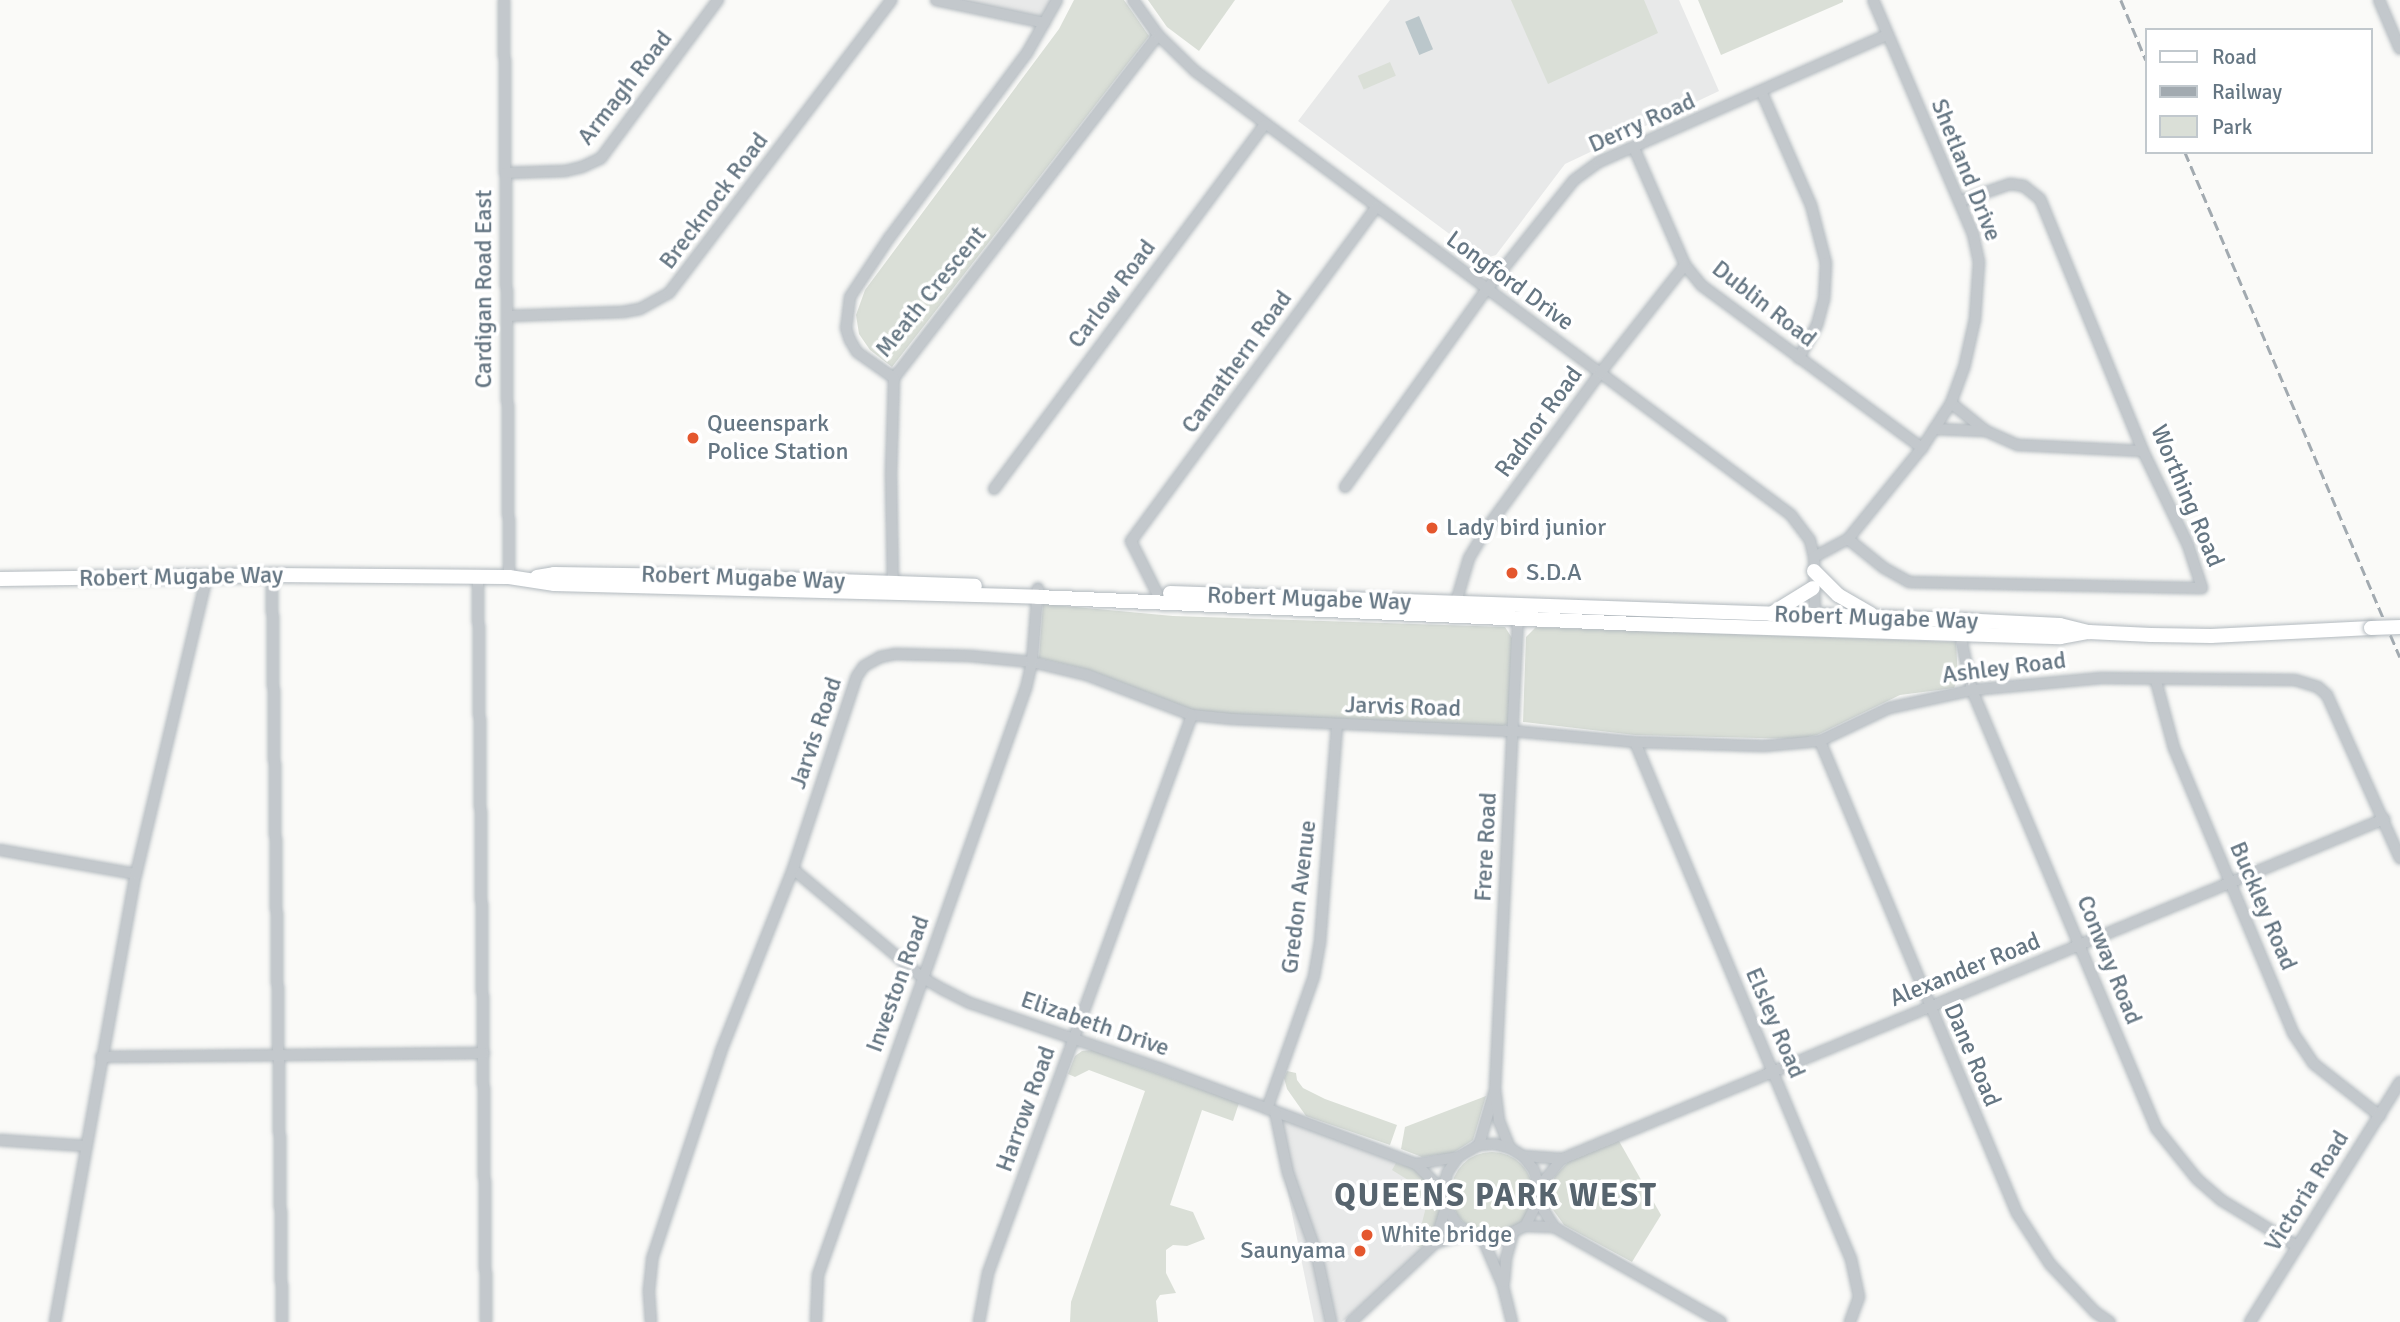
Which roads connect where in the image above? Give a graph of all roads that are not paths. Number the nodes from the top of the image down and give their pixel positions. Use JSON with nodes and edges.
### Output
{"nodes":[{"id":1,"x":504,"y":0,"type":"edge"},
{"id":2,"x":510,"y":0,"type":"edge"},
{"id":3,"x":718,"y":0,"type":"edge"},
{"id":4,"x":891,"y":0,"type":"edge"},
{"id":5,"x":936,"y":0,"type":"edge"},
{"id":6,"x":1057,"y":0,"type":"edge"},
{"id":7,"x":1133,"y":0,"type":"edge"},
{"id":8,"x":1873,"y":0,"type":"edge"},
{"id":9,"x":2379,"y":0,"type":"edge"},
{"id":10,"x":1045,"y":23,"type":"junction"},
{"id":11,"x":1158,"y":35,"type":"junction"},
{"id":12,"x":1887,"y":35,"type":"junction"},
{"id":13,"x":2400,"y":49,"type":"edge"},
{"id":14,"x":1762,"y":93,"type":"junction"},
{"id":15,"x":1264,"y":125,"type":"junction"},
{"id":16,"x":1634,"y":148,"type":"junction"},
{"id":17,"x":505,"y":173,"type":"junction"},
{"id":18,"x":1961,"y":201,"type":"junction"},
{"id":19,"x":1376,"y":208,"type":"junction"},
{"id":20,"x":1685,"y":265,"type":"junction"},
{"id":21,"x":1487,"y":289,"type":"junction"},
{"id":22,"x":508,"y":316,"type":"junction"},
{"id":23,"x":1799,"y":358,"type":"junction"},
{"id":24,"x":1600,"y":373,"type":"junction"},
{"id":25,"x":894,"y":378,"type":"junction"},
{"id":26,"x":1951,"y":403,"type":"junction"},
{"id":27,"x":1934,"y":429,"type":"junction"},
{"id":28,"x":1986,"y":431,"type":"junction"},
{"id":29,"x":1922,"y":448,"type":"junction"},
{"id":30,"x":2143,"y":451,"type":"junction"},
{"id":31,"x":1345,"y":487,"type":"dead end"},
{"id":32,"x":994,"y":489,"type":"dead end"},
{"id":33,"x":1848,"y":539,"type":"junction"},
{"id":34,"x":1814,"y":564,"type":"junction"},
{"id":35,"x":272,"y":575,"type":"junction"},
{"id":36,"x":207,"y":577,"type":"junction"},
{"id":37,"x":478,"y":577,"type":"junction"},
{"id":38,"x":509,"y":577,"type":"junction"},
{"id":39,"x":0,"y":579,"type":"edge"},
{"id":40,"x":1813,"y":588,"type":"junction"},
{"id":41,"x":893,"y":589,"type":"junction"},
{"id":42,"x":1038,"y":593,"type":"junction"},
{"id":43,"x":1157,"y":593,"type":"junction"},
{"id":44,"x":1453,"y":610,"type":"junction"},
{"id":45,"x":1519,"y":613,"type":"junction"},
{"id":46,"x":1815,"y":616,"type":"junction"},
{"id":47,"x":1876,"y":617,"type":"junction"},
{"id":48,"x":1770,"y":621,"type":"junction"},
{"id":49,"x":2400,"y":626,"type":"edge"},
{"id":50,"x":1846,"y":629,"type":"junction"},
{"id":51,"x":2089,"y":632,"type":"junction"},
{"id":52,"x":1960,"y":634,"type":"junction"},
{"id":53,"x":1032,"y":662,"type":"junction"},
{"id":54,"x":2156,"y":681,"type":"junction"},
{"id":55,"x":1972,"y":690,"type":"junction"},
{"id":56,"x":1192,"y":715,"type":"junction"},
{"id":57,"x":1337,"y":726,"type":"junction"},
{"id":58,"x":1512,"y":731,"type":"junction"},
{"id":59,"x":1820,"y":741,"type":"junction"},
{"id":60,"x":1635,"y":743,"type":"junction"},
{"id":61,"x":2384,"y":819,"type":"junction"},
{"id":62,"x":0,"y":850,"type":"edge"},
{"id":63,"x":2400,"y":858,"type":"edge"},
{"id":64,"x":793,"y":869,"type":"junction"},
{"id":65,"x":135,"y":874,"type":"junction"},
{"id":66,"x":2231,"y":882,"type":"junction"},
{"id":67,"x":2081,"y":946,"type":"junction"},
{"id":68,"x":923,"y":978,"type":"junction"},
{"id":69,"x":1929,"y":1006,"type":"junction"},
{"id":70,"x":1073,"y":1038,"type":"junction"},
{"id":71,"x":484,"y":1053,"type":"junction"},
{"id":72,"x":279,"y":1055,"type":"junction"},
{"id":73,"x":102,"y":1056,"type":"junction"},
{"id":74,"x":1773,"y":1071,"type":"junction"},
{"id":75,"x":2400,"y":1082,"type":"edge"},
{"id":76,"x":1495,"y":1089,"type":"junction"},
{"id":77,"x":1271,"y":1110,"type":"junction"},
{"id":78,"x":2380,"y":1116,"type":"junction"},
{"id":79,"x":0,"y":1140,"type":"edge"},
{"id":80,"x":1479,"y":1145,"type":"junction"},
{"id":81,"x":85,"y":1146,"type":"junction"},
{"id":82,"x":1510,"y":1148,"type":"junction"},
{"id":83,"x":1523,"y":1156,"type":"junction"},
{"id":84,"x":1458,"y":1157,"type":"junction"},
{"id":85,"x":1562,"y":1159,"type":"junction"},
{"id":86,"x":1416,"y":1164,"type":"junction"},
{"id":87,"x":1539,"y":1187,"type":"junction"},
{"id":88,"x":1443,"y":1191,"type":"junction"},
{"id":89,"x":1538,"y":1201,"type":"junction"},
{"id":90,"x":1446,"y":1207,"type":"junction"},
{"id":91,"x":1525,"y":1226,"type":"junction"},
{"id":92,"x":1554,"y":1227,"type":"junction"},
{"id":93,"x":1468,"y":1233,"type":"junction"},
{"id":94,"x":1513,"y":1234,"type":"junction"},
{"id":95,"x":1483,"y":1239,"type":"junction"},
{"id":96,"x":1435,"y":1243,"type":"junction"},
{"id":97,"x":2297,"y":1246,"type":"junction"},
{"id":98,"x":1503,"y":1286,"type":"junction"},
{"id":99,"x":55,"y":1322,"type":"edge"},
{"id":100,"x":282,"y":1322,"type":"edge"},
{"id":101,"x":486,"y":1322,"type":"edge"},
{"id":102,"x":651,"y":1322,"type":"edge"},
{"id":103,"x":816,"y":1322,"type":"edge"},
{"id":104,"x":979,"y":1322,"type":"edge"},
{"id":105,"x":1331,"y":1322,"type":"edge"},
{"id":106,"x":1351,"y":1322,"type":"edge"},
{"id":107,"x":1512,"y":1322,"type":"edge"},
{"id":108,"x":1721,"y":1322,"type":"edge"},
{"id":109,"x":1850,"y":1322,"type":"edge"},
{"id":110,"x":2110,"y":1322,"type":"edge"},
{"id":111,"x":2250,"y":1322,"type":"edge"}],
"edges":[{"from":1,"to":2,"type":"street"},
{"from":1,"to":17,"type":"street","name":"Cardigan Road East"},
{"from":3,"to":17,"type":"street","name":"Armagh Road"},
{"from":4,"to":22,"type":"street","name":"Brecknock Road"},
{"from":5,"to":10,"type":"street"},
{"from":6,"to":10,"type":"street","name":"Meath Crescent"},
{"from":7,"to":11,"type":"street","name":"Longford Drive"},
{"from":8,"to":12,"type":"street","name":"Shetland Drive"},
{"from":9,"to":13,"type":"street"},
{"from":10,"to":25,"type":"street","name":"Meath Crescent"},
{"from":11,"to":15,"type":"street","name":"Longford Drive"},
{"from":11,"to":25,"type":"street","name":"Meath Crescent"},
{"from":12,"to":14,"type":"street","name":"Derry Road"},
{"from":12,"to":18,"type":"street","name":"Shetland Drive"},
{"from":14,"to":16,"type":"street","name":"Derry Road"},
{"from":14,"to":23,"type":"street"},
{"from":15,"to":19,"type":"street","name":"Longford Drive"},
{"from":15,"to":32,"type":"street","name":"Carlow Road"},
{"from":16,"to":20,"type":"street","name":"Dublin Road"},
{"from":16,"to":21,"type":"street","name":"Derry Road"},
{"from":17,"to":22,"type":"street","name":"Cardigan Road East"},
{"from":18,"to":26,"type":"street","name":"Shetland Drive"},
{"from":18,"to":30,"type":"street","name":"Worthing Road"},
{"from":19,"to":21,"type":"street","name":"Longford Drive"},
{"from":19,"to":43,"type":"street","name":"Camathern Road"},
{"from":20,"to":23,"type":"street","name":"Dublin Road"},
{"from":20,"to":24,"type":"street","name":"Radnor Road"},
{"from":21,"to":24,"type":"street","name":"Longford Drive"},
{"from":21,"to":31,"type":"street","name":"Derry Road"},
{"from":22,"to":38,"type":"street","name":"Cardigan Road East"},
{"from":23,"to":29,"type":"street","name":"Dublin Road"},
{"from":24,"to":34,"type":"street","name":"Longford Drive"},
{"from":24,"to":44,"type":"street","name":"Radnor Road"},
{"from":25,"to":41,"type":"street"},
{"from":26,"to":27,"type":"street","name":"Shetland Drive"},
{"from":26,"to":28,"type":"street"},
{"from":27,"to":28,"type":"street"},
{"from":27,"to":29,"type":"street","name":"Shetland Drive"},
{"from":28,"to":30,"type":"street"},
{"from":29,"to":33,"type":"street","name":"Shetland Drive"},
{"from":30,"to":33,"type":"street","name":"Worthing Road"},
{"from":33,"to":34,"type":"street","name":"Shetland Drive"},
{"from":34,"to":40,"type":"street","name":"Longford Drive"},
{"from":34,"to":47,"type":"main road"},
{"from":35,"to":36,"type":"main road","name":"Robert Mugabe Way"},
{"from":35,"to":37,"type":"main road","name":"Robert Mugabe Way"},
{"from":35,"to":72,"type":"street"},
{"from":36,"to":39,"type":"main road","name":"Robert Mugabe Way"},
{"from":36,"to":65,"type":"street"},
{"from":37,"to":38,"type":"main road","name":"Robert Mugabe Way"},
{"from":37,"to":71,"type":"street"},
{"from":38,"to":41,"type":"main road","name":"Robert Mugabe Way"},
{"from":40,"to":46,"type":"street","name":"Longford Drive"},
{"from":40,"to":48,"type":"main road"},
{"from":41,"to":42,"type":"main road","name":"Robert Mugabe Way"},
{"from":42,"to":43,"type":"main road","name":"Robert Mugabe Way"},
{"from":42,"to":44,"type":"main road","name":"Robert Mugabe Way"},
{"from":42,"to":53,"type":"street","name":"Investon Road"},
{"from":43,"to":44,"type":"main road","name":"Robert Mugabe Way"},
{"from":44,"to":45,"type":"main road","name":"Robert Mugabe Way"},
{"from":45,"to":48,"type":"main road","name":"Robert Mugabe Way"},
{"from":45,"to":58,"type":"street","name":"Frere Road"},
{"from":46,"to":47,"type":"main road","name":"Robert Mugabe Way"},
{"from":46,"to":48,"type":"main road","name":"Robert Mugabe Way"},
{"from":46,"to":50,"type":"street"},
{"from":47,"to":51,"type":"main road","name":"Robert Mugabe Way"},
{"from":48,"to":50,"type":"main road","name":"Robert Mugabe Way"},
{"from":49,"to":51,"type":"main road","name":"Robert Mugabe Way","bridge":true},
{"from":50,"to":52,"type":"main road","name":"Robert Mugabe Way"},
{"from":51,"to":52,"type":"main road","name":"Robert Mugabe Way"},
{"from":52,"to":55,"type":"street","name":"Conway Road"},
{"from":53,"to":56,"type":"street","name":"Jarvis Road"},
{"from":53,"to":64,"type":"street","name":"Jarvis Road"},
{"from":53,"to":68,"type":"street","name":"Investon Road"},
{"from":54,"to":55,"type":"street","name":"Ashley Road"},
{"from":54,"to":61,"type":"street","name":"Ashley Road"},
{"from":54,"to":66,"type":"street","name":"Buckley Road"},
{"from":55,"to":59,"type":"street","name":"Ashley Road"},
{"from":55,"to":67,"type":"street","name":"Conway Road"},
{"from":56,"to":57,"type":"street","name":"Jarvis Road"},
{"from":56,"to":70,"type":"street","name":"Harrow Road"},
{"from":57,"to":58,"type":"street","name":"Jarvis Road"},
{"from":57,"to":77,"type":"street","name":"Gredon Avenue"},
{"from":58,"to":60,"type":"street","name":"Ashley Road"},
{"from":58,"to":76,"type":"street","name":"Frere Road"},
{"from":59,"to":60,"type":"street","name":"Ashley Road"},
{"from":59,"to":69,"type":"street","name":"Dane Road"},
{"from":60,"to":74,"type":"street","name":"Elsley Road"},
{"from":61,"to":63,"type":"street","name":"Ashley Road"},
{"from":61,"to":66,"type":"street","name":"Alexander Road"},
{"from":62,"to":65,"type":"street"},
{"from":64,"to":68,"type":"street","name":"Elizabeth Drive"},
{"from":64,"to":102,"type":"street","name":"Jarvis Road"},
{"from":65,"to":73,"type":"street"},
{"from":66,"to":67,"type":"street","name":"Alexander Road"},
{"from":66,"to":78,"type":"street","name":"Buckley Road"},
{"from":67,"to":69,"type":"street","name":"Alexander Road"},
{"from":67,"to":97,"type":"street","name":"Conway Road"},
{"from":68,"to":70,"type":"street","name":"Elizabeth Drive"},
{"from":68,"to":103,"type":"street","name":"Investon Road"},
{"from":69,"to":74,"type":"street","name":"Alexander Road"},
{"from":69,"to":110,"type":"street","name":"Dane Road"},
{"from":70,"to":77,"type":"street","name":"Elizabeth Drive"},
{"from":70,"to":104,"type":"street","name":"Harrow Road"},
{"from":71,"to":72,"type":"street"},
{"from":71,"to":101,"type":"street"},
{"from":72,"to":73,"type":"street"},
{"from":72,"to":100,"type":"street"},
{"from":73,"to":81,"type":"street"},
{"from":74,"to":85,"type":"street","name":"Alexander Road"},
{"from":74,"to":109,"type":"street","name":"Elsley Road"},
{"from":75,"to":78,"type":"street","name":"Victoria Road"},
{"from":76,"to":80,"type":"street","name":"Frere Road"},
{"from":76,"to":82,"type":"street","name":"Frere Road"},
{"from":77,"to":86,"type":"street","name":"Elizabeth Drive"},
{"from":77,"to":105,"type":"street"},
{"from":78,"to":97,"type":"street","name":"Victoria Road"},
{"from":79,"to":81,"type":"street"},
{"from":80,"to":82,"type":"street"},
{"from":80,"to":84,"type":"street"},
{"from":81,"to":99,"type":"street"},
{"from":82,"to":83,"type":"street"},
{"from":83,"to":85,"type":"street","name":"Alexander Road"},
{"from":83,"to":87,"type":"street"},
{"from":84,"to":86,"type":"street","name":"Elizabeth Drive"},
{"from":84,"to":88,"type":"street"},
{"from":85,"to":87,"type":"street","name":"Alexander Road"},
{"from":86,"to":88,"type":"street","name":"Elizabeth Drive"},
{"from":87,"to":89,"type":"street"},
{"from":88,"to":90,"type":"street"},
{"from":89,"to":91,"type":"street"},
{"from":89,"to":92,"type":"street"},
{"from":90,"to":93,"type":"street"},
{"from":90,"to":96,"type":"street"},
{"from":91,"to":92,"type":"street"},
{"from":91,"to":94,"type":"street"},
{"from":92,"to":108,"type":"street"},
{"from":93,"to":95,"type":"street"},
{"from":93,"to":96,"type":"street"},
{"from":94,"to":95,"type":"street"},
{"from":94,"to":98,"type":"street"},
{"from":95,"to":98,"type":"street"},
{"from":96,"to":106,"type":"street"},
{"from":97,"to":111,"type":"street","name":"Victoria Road"},
{"from":98,"to":107,"type":"street"}]}
